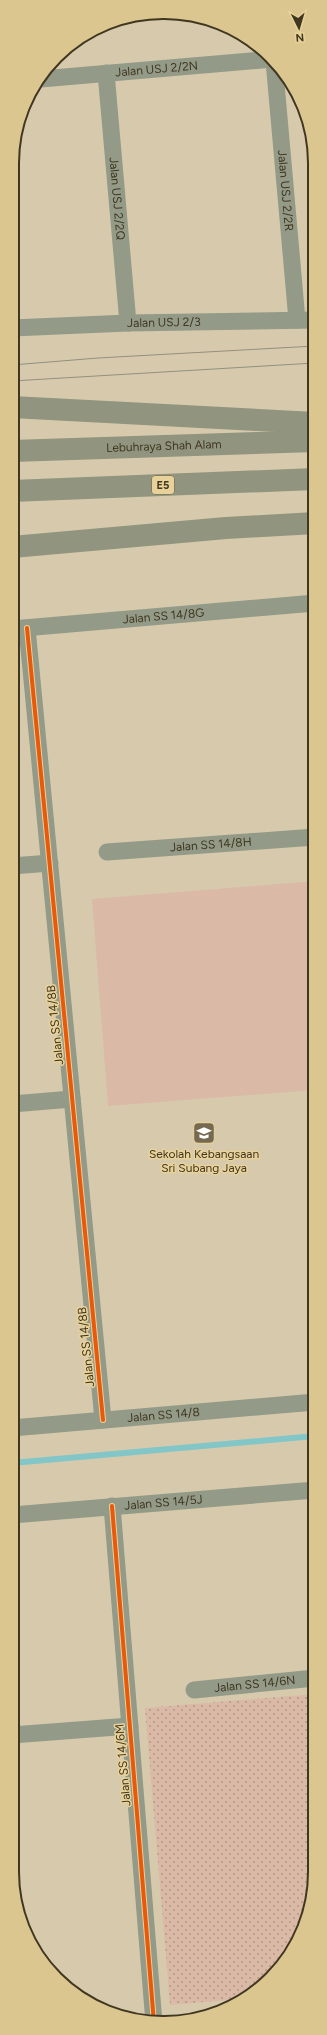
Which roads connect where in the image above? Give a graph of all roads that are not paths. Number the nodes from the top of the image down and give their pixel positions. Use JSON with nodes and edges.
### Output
{"nodes":[{"id":1,"x":266,"y":61,"type":"edge"},
{"id":2,"x":274,"y":71,"type":"edge"},
{"id":3,"x":106,"y":73,"type":"junction"},
{"id":4,"x":47,"y":78,"type":"edge"},
{"id":5,"x":296,"y":320,"type":"junction"},
{"id":6,"x":308,"y":320,"type":"edge"},
{"id":7,"x":128,"y":323,"type":"junction"},
{"id":8,"x":19,"y":328,"type":"edge"},
{"id":9,"x":19,"y":407,"type":"edge"},
{"id":10,"x":308,"y":423,"type":"edge"},
{"id":11,"x":308,"y":441,"type":"edge"},
{"id":12,"x":19,"y":451,"type":"edge"},
{"id":13,"x":308,"y":479,"type":"edge"},
{"id":14,"x":19,"y":491,"type":"edge"},
{"id":15,"x":308,"y":523,"type":"edge"},
{"id":16,"x":19,"y":546,"type":"edge"},
{"id":17,"x":308,"y":604,"type":"edge"},
{"id":18,"x":20,"y":628,"type":"edge"},
{"id":19,"x":308,"y":838,"type":"edge"},
{"id":20,"x":106,"y":852,"type":"dead end"},
{"id":21,"x":50,"y":863,"type":"junction"},
{"id":22,"x":19,"y":865,"type":"edge"},
{"id":23,"x":72,"y":1099,"type":"junction"},
{"id":24,"x":19,"y":1103,"type":"edge"},
{"id":25,"x":308,"y":1403,"type":"edge"},
{"id":26,"x":103,"y":1420,"type":"junction"},
{"id":27,"x":19,"y":1427,"type":"edge"},
{"id":28,"x":308,"y":1491,"type":"edge"},
{"id":29,"x":112,"y":1506,"type":"junction"},
{"id":30,"x":19,"y":1514,"type":"edge"},
{"id":31,"x":308,"y":1679,"type":"edge"},
{"id":32,"x":194,"y":1690,"type":"dead end"},
{"id":33,"x":130,"y":1726,"type":"junction"},
{"id":34,"x":19,"y":1734,"type":"edge"},
{"id":35,"x":153,"y":2016,"type":"edge"}],
"edges":[{"from":1,"to":3,"type":"street","name":"Jalan USJ 2/2N"},
{"from":2,"to":5,"type":"street","name":"Jalan USJ 2/2R"},
{"from":3,"to":4,"type":"street","name":"Jalan USJ 2/2N"},
{"from":3,"to":7,"type":"street","name":"Jalan USJ 2/2Q"},
{"from":5,"to":6,"type":"street","name":"Jalan USJ 2/3"},
{"from":5,"to":7,"type":"street","name":"Jalan USJ 2/3"},
{"from":7,"to":8,"type":"street","name":"Jalan USJ 2/3"},
{"from":9,"to":10,"type":"highway"},
{"from":11,"to":12,"type":"highway","name":"Lebuhraya Shah Alam"},
{"from":13,"to":14,"type":"highway","number":"E5"},
{"from":15,"to":16,"type":"highway"},
{"from":17,"to":18,"type":"street","name":"Jalan SS 14/8G"},
{"from":18,"to":21,"type":"street","name":"Jalan SS 14/8B"},
{"from":19,"to":20,"type":"street","name":"Jalan SS 14/8H"},
{"from":21,"to":22,"type":"street"},
{"from":21,"to":23,"type":"street","name":"Jalan SS 14/8B"},
{"from":23,"to":24,"type":"street"},
{"from":23,"to":26,"type":"street","name":"Jalan SS 14/8B"},
{"from":25,"to":26,"type":"street","name":"Jalan SS 14/8"},
{"from":26,"to":27,"type":"street","name":"Jalan SS 14/8"},
{"from":28,"to":29,"type":"street","name":"Jalan SS 14/5J"},
{"from":29,"to":30,"type":"street","name":"Jalan SS 14/5J"},
{"from":29,"to":33,"type":"street","name":"Jalan SS 14/6M"},
{"from":31,"to":32,"type":"street","name":"Jalan SS 14/6N"},
{"from":33,"to":34,"type":"street"},
{"from":33,"to":35,"type":"street","name":"Jalan SS 14/6M"}]}
